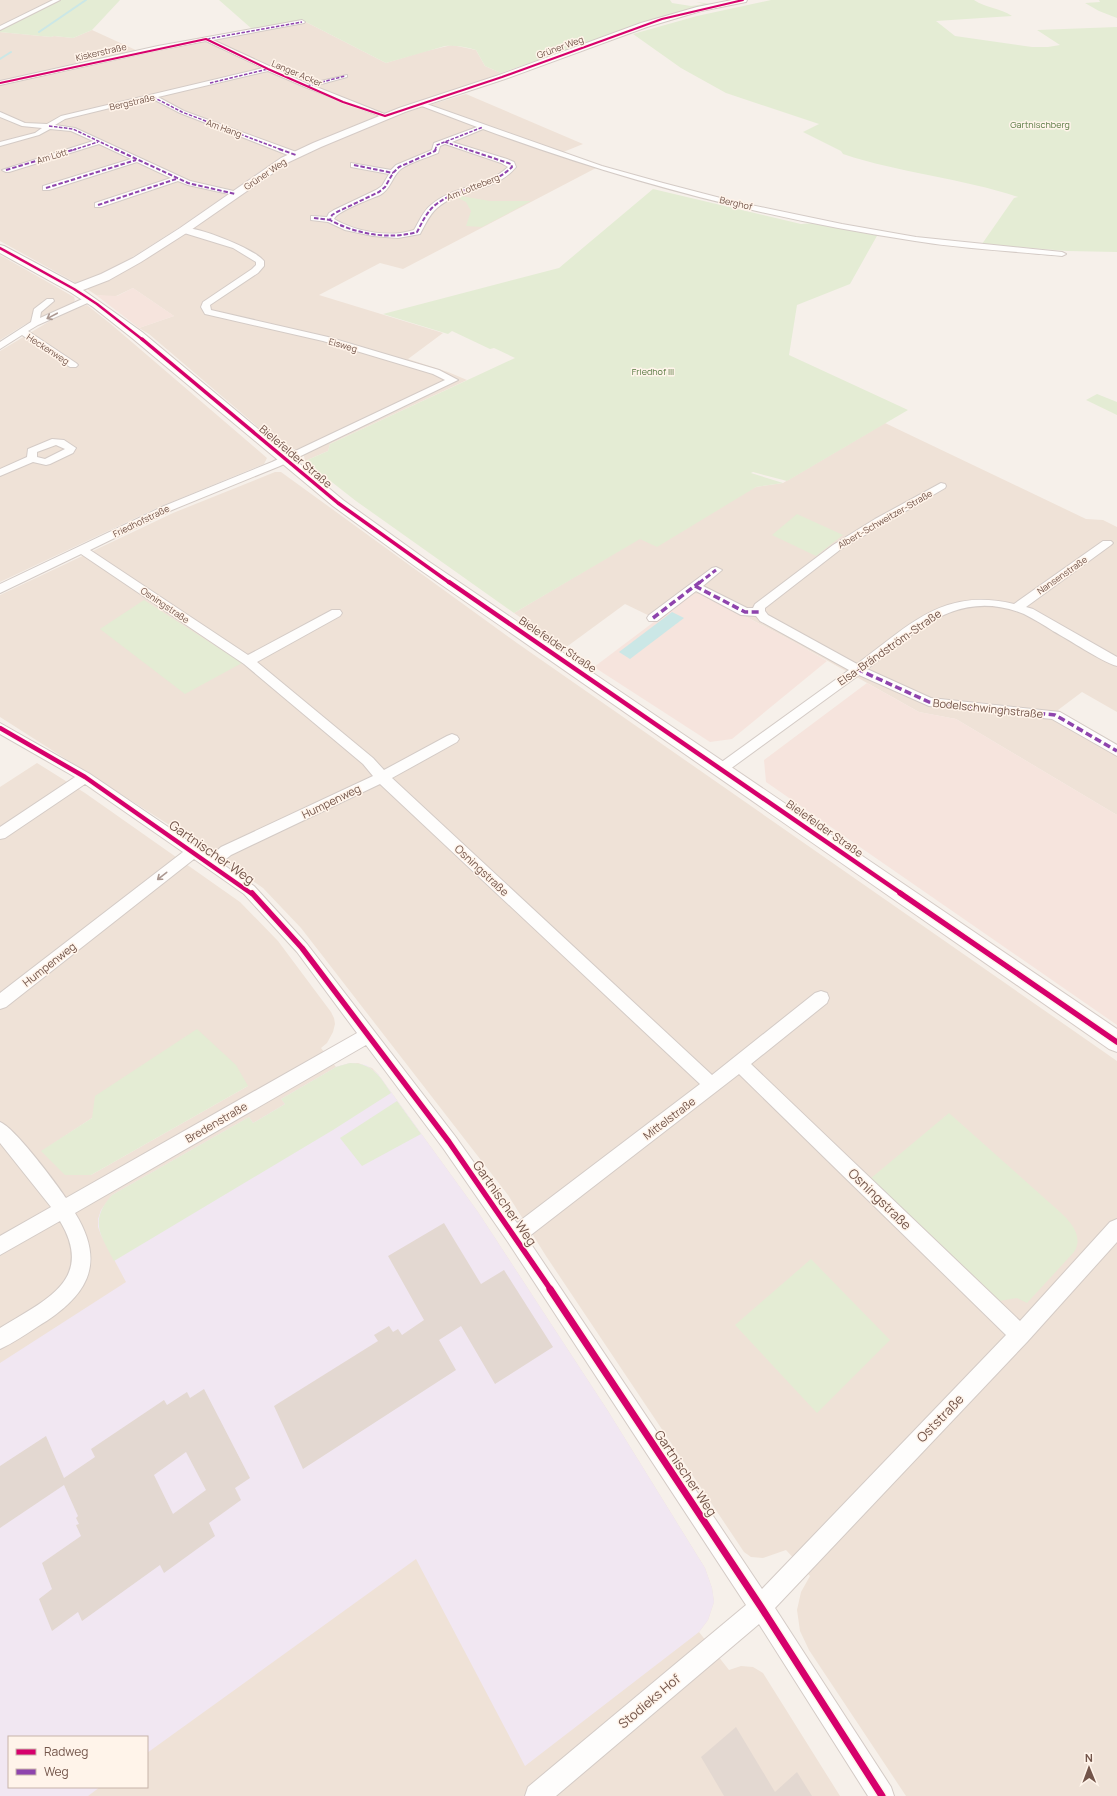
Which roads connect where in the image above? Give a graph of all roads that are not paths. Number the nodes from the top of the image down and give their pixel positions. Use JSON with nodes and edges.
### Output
{"nodes":[{"id":1,"x":57,"y":0,"type":"edge"},
{"id":2,"x":743,"y":0,"type":"edge"},
{"id":3,"x":302,"y":22,"type":"dead end"},
{"id":4,"x":0,"y":28,"type":"edge"},
{"id":5,"x":206,"y":39,"type":"junction"},
{"id":6,"x":268,"y":69,"type":"junction"},
{"id":7,"x":345,"y":76,"type":"dead end"},
{"id":8,"x":0,"y":83,"type":"edge"},
{"id":9,"x":306,"y":86,"type":"junction"},
{"id":10,"x":153,"y":97,"type":"junction"},
{"id":11,"x":420,"y":104,"type":"junction"},
{"id":12,"x":0,"y":114,"type":"edge"},
{"id":13,"x":385,"y":116,"type":"junction"},
{"id":14,"x":49,"y":126,"type":"junction"},
{"id":15,"x":483,"y":127,"type":"junction"},
{"id":16,"x":98,"y":142,"type":"junction"},
{"id":17,"x":445,"y":142,"type":"junction"},
{"id":18,"x":0,"y":144,"type":"edge"},
{"id":19,"x":296,"y":155,"type":"junction"},
{"id":20,"x":136,"y":160,"type":"junction"},
{"id":21,"x":354,"y":165,"type":"dead end"},
{"id":22,"x":6,"y":170,"type":"dead end"},
{"id":23,"x":393,"y":173,"type":"junction"},
{"id":24,"x":176,"y":179,"type":"junction"},
{"id":25,"x":46,"y":188,"type":"dead end"},
{"id":26,"x":235,"y":194,"type":"junction"},
{"id":27,"x":98,"y":204,"type":"dead end"},
{"id":28,"x":314,"y":218,"type":"dead end"},
{"id":29,"x":330,"y":220,"type":"junction"},
{"id":30,"x":184,"y":230,"type":"junction"},
{"id":31,"x":0,"y":248,"type":"edge"},
{"id":32,"x":1062,"y":254,"type":"dead end"},
{"id":33,"x":74,"y":289,"type":"junction"},
{"id":34,"x":89,"y":299,"type":"junction"},
{"id":35,"x":50,"y":301,"type":"dead end"},
{"id":36,"x":35,"y":323,"type":"junction"},
{"id":37,"x":22,"y":332,"type":"junction"},
{"id":38,"x":0,"y":346,"type":"edge"},
{"id":39,"x":73,"y":365,"type":"dead end"},
{"id":40,"x":32,"y":459,"type":"dead end"},
{"id":41,"x":284,"y":460,"type":"junction"},
{"id":42,"x":0,"y":473,"type":"edge"},
{"id":43,"x":941,"y":486,"type":"dead end"},
{"id":44,"x":1107,"y":543,"type":"dead end"},
{"id":45,"x":82,"y":550,"type":"junction"},
{"id":46,"x":716,"y":570,"type":"dead end"},
{"id":47,"x":695,"y":586,"type":"junction"},
{"id":48,"x":0,"y":589,"type":"edge"},
{"id":49,"x":1016,"y":608,"type":"junction"},
{"id":50,"x":759,"y":612,"type":"junction"},
{"id":51,"x":336,"y":613,"type":"dead end"},
{"id":52,"x":653,"y":618,"type":"dead end"},
{"id":53,"x":248,"y":661,"type":"junction"},
{"id":54,"x":1117,"y":662,"type":"edge"},
{"id":55,"x":857,"y":669,"type":"junction"},
{"id":56,"x":0,"y":728,"type":"edge"},
{"id":57,"x":452,"y":739,"type":"dead end"},
{"id":58,"x":1117,"y":751,"type":"edge"},
{"id":59,"x":721,"y":769,"type":"junction"},
{"id":60,"x":85,"y":777,"type":"junction"},
{"id":61,"x":382,"y":777,"type":"junction"},
{"id":62,"x":0,"y":834,"type":"edge"},
{"id":63,"x":193,"y":852,"type":"junction"},
{"id":64,"x":210,"y":864,"type":"junction"},
{"id":65,"x":821,"y":998,"type":"dead end"},
{"id":66,"x":0,"y":1002,"type":"edge"},
{"id":67,"x":368,"y":1035,"type":"junction"},
{"id":68,"x":1117,"y":1042,"type":"edge"},
{"id":69,"x":740,"y":1064,"type":"junction"},
{"id":70,"x":712,"y":1085,"type":"junction"},
{"id":71,"x":0,"y":1130,"type":"edge"},
{"id":72,"x":64,"y":1209,"type":"junction"},
{"id":73,"x":1117,"y":1228,"type":"edge"},
{"id":74,"x":516,"y":1236,"type":"junction"},
{"id":75,"x":0,"y":1246,"type":"edge"},
{"id":76,"x":1020,"y":1334,"type":"junction"},
{"id":77,"x":0,"y":1339,"type":"edge"},
{"id":78,"x":761,"y":1607,"type":"junction"},
{"id":79,"x":537,"y":1796,"type":"edge"},
{"id":80,"x":882,"y":1796,"type":"edge"}],
"edges":[{"from":1,"to":4,"type":"street"},
{"from":2,"to":11,"type":"street","name":"Grüner Weg"},
{"from":3,"to":5,"type":"street","name":"Kiskerstraße"},
{"from":5,"to":6,"type":"street","name":"Langer Acker"},
{"from":5,"to":8,"type":"street","name":"Kiskerstraße"},
{"from":6,"to":9,"type":"street","name":"Langer Acker"},
{"from":6,"to":10,"type":"street","name":"Bergstraße"},
{"from":7,"to":9,"type":"street","name":"Langer Acker"},
{"from":9,"to":13,"type":"street","name":"Langer Acker"},
{"from":10,"to":14,"type":"street","name":"Bergstraße"},
{"from":10,"to":19,"type":"street","name":"Am Hang"},
{"from":11,"to":13,"type":"street","name":"Grüner Weg"},
{"from":11,"to":15,"type":"street","name":"Berghof"},
{"from":12,"to":14,"type":"street"},
{"from":13,"to":19,"type":"street","name":"Grüner Weg"},
{"from":14,"to":16,"type":"street"},
{"from":14,"to":18,"type":"street","name":"Bergstraße"},
{"from":15,"to":17,"type":"street"},
{"from":15,"to":32,"type":"street","name":"Berghof"},
{"from":16,"to":20,"type":"street"},
{"from":16,"to":22,"type":"street","name":"Am Lött"},
{"from":17,"to":23,"type":"street"},
{"from":17,"to":29,"type":"street","name":"Am Lotteberg"},
{"from":19,"to":26,"type":"street","name":"Grüner Weg"},
{"from":20,"to":24,"type":"street"},
{"from":20,"to":25,"type":"street"},
{"from":21,"to":23,"type":"street"},
{"from":23,"to":29,"type":"street"},
{"from":24,"to":26,"type":"street"},
{"from":24,"to":27,"type":"street"},
{"from":26,"to":30,"type":"street","name":"Grüner Weg"},
{"from":28,"to":29,"type":"street","name":"Am Lotteberg"},
{"from":30,"to":33,"type":"street","name":"Grüner Weg"},
{"from":30,"to":41,"type":"street","name":"Eisweg"},
{"from":31,"to":33,"type":"street","name":"Bielefelder Straße"},
{"from":33,"to":34,"type":"street","name":"Bielefelder Straße"},
{"from":34,"to":36,"type":"street","one_way":true},
{"from":34,"to":41,"type":"street","name":"Bielefelder Straße"},
{"from":35,"to":36,"type":"street"},
{"from":36,"to":37,"type":"street"},
{"from":37,"to":38,"type":"street"},
{"from":37,"to":39,"type":"street","name":"Heckenweg"},
{"from":40,"to":42,"type":"street"},
{"from":41,"to":45,"type":"street","name":"Friedhofstraße"},
{"from":41,"to":59,"type":"street","name":"Bielefelder Straße"},
{"from":43,"to":50,"type":"street","name":"Albert-Schweitzer-Straße"},
{"from":44,"to":49,"type":"street","name":"Nansenstraße"},
{"from":45,"to":48,"type":"street","name":"Friedhofstraße"},
{"from":45,"to":53,"type":"street","name":"Osningstraße"},
{"from":46,"to":47,"type":"street"},
{"from":47,"to":50,"type":"street"},
{"from":47,"to":52,"type":"street"},
{"from":49,"to":54,"type":"street","name":"Elsa-Brändström-Straße"},
{"from":49,"to":55,"type":"street","name":"Elsa-Brändström-Straße"},
{"from":50,"to":55,"type":"street"},
{"from":51,"to":53,"type":"street"},
{"from":53,"to":61,"type":"street","name":"Osningstraße"},
{"from":55,"to":58,"type":"street","name":"Bodelschwinghstraße"},
{"from":55,"to":59,"type":"street","name":"Elsa-Brändström-Straße"},
{"from":56,"to":60,"type":"street","name":"Gartnischer Weg"},
{"from":57,"to":61,"type":"street","name":"Humpenweg"},
{"from":59,"to":68,"type":"street","name":"Bielefelder Straße"},
{"from":60,"to":62,"type":"street"},
{"from":60,"to":63,"type":"street","name":"Gartnischer Weg"},
{"from":61,"to":64,"type":"street","name":"Humpenweg"},
{"from":61,"to":70,"type":"street","name":"Osningstraße"},
{"from":63,"to":64,"type":"street","name":"Gartnischer Weg"},
{"from":63,"to":66,"type":"street","name":"Humpenweg","one_way":true},
{"from":64,"to":67,"type":"street","name":"Gartnischer Weg"},
{"from":65,"to":69,"type":"street","name":"Mittelstraße"},
{"from":67,"to":72,"type":"street","name":"Bredenstraße"},
{"from":67,"to":74,"type":"street","name":"Gartnischer Weg"},
{"from":69,"to":70,"type":"street","name":"Mittelstraße"},
{"from":69,"to":76,"type":"street","name":"Osningstraße"},
{"from":70,"to":74,"type":"street","name":"Mittelstraße"},
{"from":71,"to":72,"type":"street"},
{"from":72,"to":75,"type":"street","name":"Bredenstraße"},
{"from":72,"to":77,"type":"street"},
{"from":73,"to":76,"type":"street","name":"Oststraße"},
{"from":74,"to":78,"type":"street","name":"Gartnischer Weg"},
{"from":76,"to":78,"type":"street","name":"Oststraße"},
{"from":78,"to":79,"type":"street","name":"Stodieks Hof"},
{"from":78,"to":80,"type":"street","name":"Gartnischer Weg"}]}
